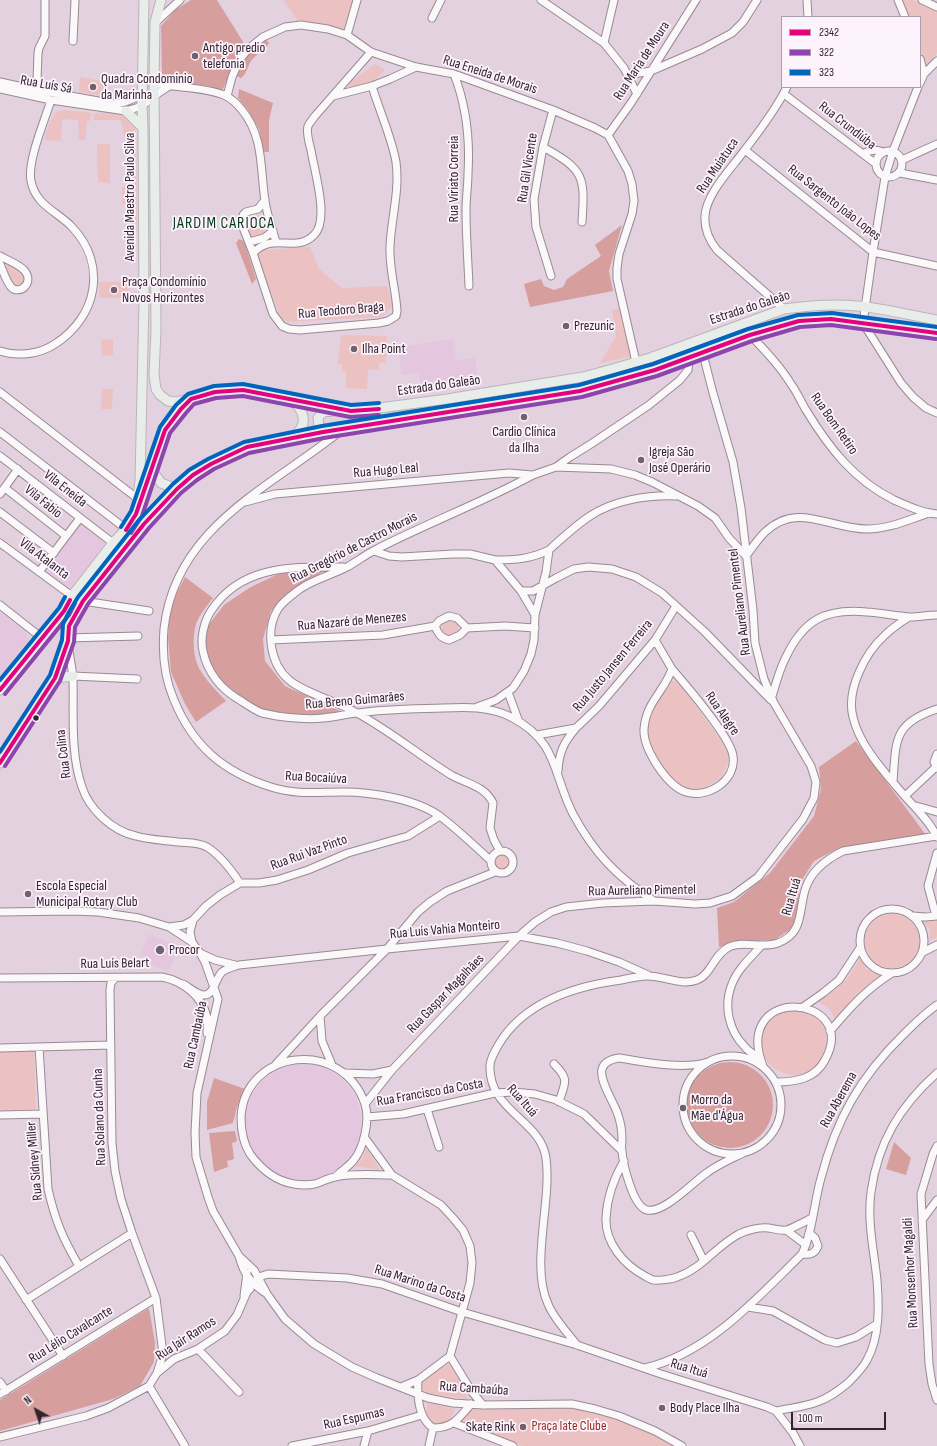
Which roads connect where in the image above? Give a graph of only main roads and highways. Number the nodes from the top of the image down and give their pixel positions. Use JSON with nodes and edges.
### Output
{"nodes":[{"id":1,"x":144,"y":0,"type":"edge"},
{"id":2,"x":161,"y":0,"type":"edge"},
{"id":3,"x":126,"y":111,"type":"road end"},
{"id":4,"x":143,"y":128,"type":"junction"},
{"id":5,"x":144,"y":290,"type":"junction"},
{"id":6,"x":937,"y":320,"type":"edge"},
{"id":7,"x":156,"y":330,"type":"junction"},
{"id":8,"x":937,"y":333,"type":"edge"},
{"id":9,"x":636,"y":362,"type":"junction"},
{"id":10,"x":580,"y":392,"type":"junction"},
{"id":11,"x":191,"y":399,"type":"junction"},
{"id":12,"x":291,"y":400,"type":"junction"},
{"id":13,"x":350,"y":411,"type":"junction"},
{"id":14,"x":323,"y":432,"type":"junction"},
{"id":15,"x":288,"y":439,"type":"junction"},
{"id":16,"x":152,"y":470,"type":"junction"},
{"id":17,"x":177,"y":488,"type":"junction"},
{"id":18,"x":136,"y":514,"type":"junction"},
{"id":19,"x":73,"y":676,"type":"road end"},
{"id":20,"x":55,"y":678,"type":"junction"},
{"id":21,"x":0,"y":690,"type":"edge"},
{"id":22,"x":0,"y":763,"type":"edge"}],
"edges":[{"from":1,"to":4,"type":"main road","name":"Avenida Maestro Paulo Silva"},
{"from":2,"to":7,"type":"main road","name":"Avenida Maestro Paulo Silva"},
{"from":3,"to":4,"type":"main road"},
{"from":4,"to":5,"type":"main road","name":"Avenida Maestro Paulo Silva"},
{"from":5,"to":7,"type":"main road"},
{"from":5,"to":18,"type":"main road","name":"Avenida Maestro Paulo Silva"},
{"from":6,"to":9,"type":"main road","name":"Estrada do Galeão"},
{"from":7,"to":11,"type":"main road","name":"Avenida Maestro Paulo Silva"},
{"from":8,"to":10,"type":"main road","name":"Estrada do Galeão"},
{"from":9,"to":10,"type":"main road"},
{"from":9,"to":13,"type":"main road","name":"Estrada do Galeão"},
{"from":10,"to":14,"type":"main road","name":"Estrada do Galeão"},
{"from":11,"to":12,"type":"main road","name":"Estrada do Galeão"},
{"from":11,"to":16,"type":"main road","name":"Estrada do Galeão"},
{"from":12,"to":13,"type":"main road","name":"Estrada do Galeão"},
{"from":12,"to":15,"type":"main road"},
{"from":13,"to":14,"type":"main road"},
{"from":14,"to":15,"type":"main road","name":"Estrada do Galeão"},
{"from":15,"to":17,"type":"main road","name":"Estrada do Galeão"},
{"from":16,"to":17,"type":"main road"},
{"from":16,"to":18,"type":"main road","name":"Estrada do Galeão"},
{"from":17,"to":20,"type":"main road","name":"Estrada do Galeão"},
{"from":18,"to":21,"type":"main road","name":"Estrada do Galeão"},
{"from":19,"to":20,"type":"main road"},
{"from":20,"to":22,"type":"main road","name":"Estrada do Galeão"}]}
